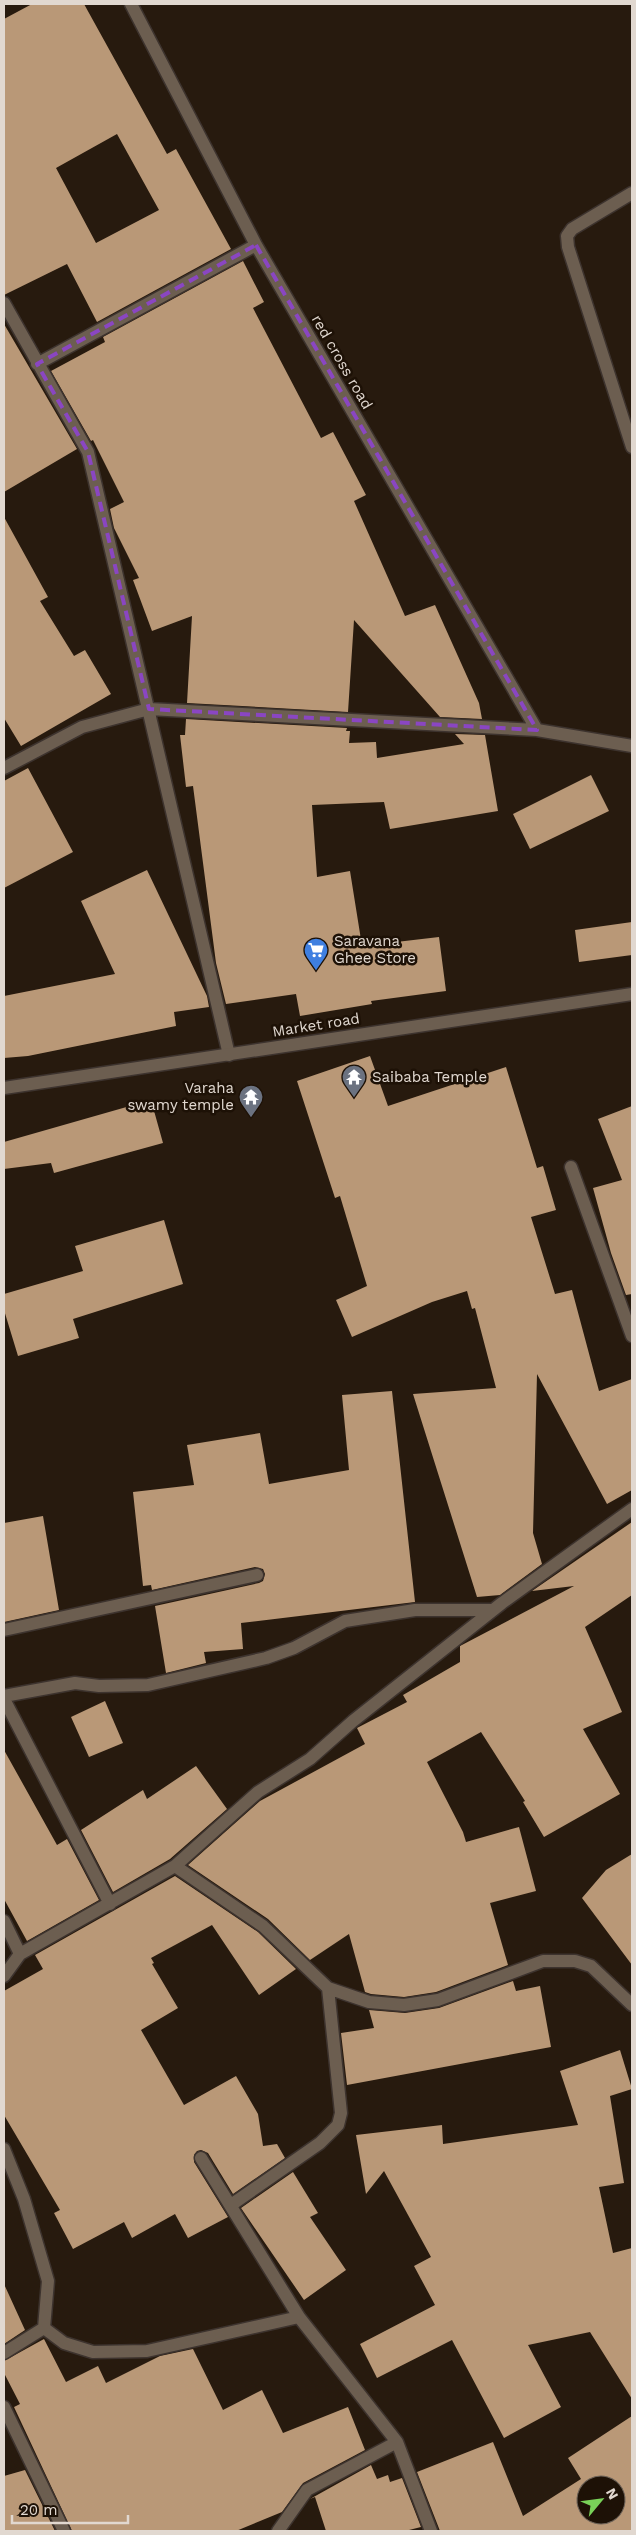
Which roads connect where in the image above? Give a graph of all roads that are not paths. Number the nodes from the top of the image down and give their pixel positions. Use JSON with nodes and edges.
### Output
{"nodes":[{"id":1,"x":131,"y":4,"type":"edge"},
{"id":2,"x":632,"y":193,"type":"edge"},
{"id":3,"x":256,"y":245,"type":"junction"},
{"id":4,"x":4,"y":303,"type":"edge"},
{"id":5,"x":37,"y":364,"type":"junction"},
{"id":6,"x":632,"y":447,"type":"edge"},
{"id":7,"x":148,"y":709,"type":"junction"},
{"id":8,"x":537,"y":730,"type":"junction"},
{"id":9,"x":632,"y":746,"type":"edge"},
{"id":10,"x":4,"y":768,"type":"edge"},
{"id":11,"x":632,"y":994,"type":"edge"},
{"id":12,"x":228,"y":1055,"type":"junction"},
{"id":13,"x":4,"y":1088,"type":"edge"},
{"id":14,"x":571,"y":1167,"type":"dead end"},
{"id":15,"x":632,"y":1336,"type":"edge"},
{"id":16,"x":632,"y":1509,"type":"edge"},
{"id":17,"x":257,"y":1575,"type":"dead end"},
{"id":18,"x":493,"y":1610,"type":"junction"},
{"id":19,"x":4,"y":1630,"type":"edge"},
{"id":20,"x":4,"y":1697,"type":"edge"},
{"id":21,"x":175,"y":1866,"type":"junction"},
{"id":22,"x":110,"y":1904,"type":"junction"},
{"id":23,"x":4,"y":1921,"type":"edge"},
{"id":24,"x":20,"y":1954,"type":"junction"},
{"id":25,"x":4,"y":1976,"type":"edge"},
{"id":26,"x":328,"y":1988,"type":"junction"},
{"id":27,"x":632,"y":2006,"type":"edge"},
{"id":28,"x":4,"y":2149,"type":"edge"},
{"id":29,"x":201,"y":2158,"type":"dead end"},
{"id":30,"x":230,"y":2205,"type":"junction"},
{"id":31,"x":299,"y":2317,"type":"junction"},
{"id":32,"x":44,"y":2328,"type":"junction"},
{"id":33,"x":4,"y":2353,"type":"edge"},
{"id":34,"x":4,"y":2407,"type":"edge"},
{"id":35,"x":397,"y":2442,"type":"junction"},
{"id":36,"x":64,"y":2531,"type":"edge"},
{"id":37,"x":278,"y":2531,"type":"edge"},
{"id":38,"x":431,"y":2531,"type":"edge"}],
"edges":[{"from":1,"to":3,"type":"street","name":"red cross road"},
{"from":2,"to":6,"type":"street"},
{"from":3,"to":5,"type":"street"},
{"from":3,"to":8,"type":"street","name":"red cross road"},
{"from":4,"to":5,"type":"street"},
{"from":5,"to":7,"type":"street"},
{"from":7,"to":8,"type":"street"},
{"from":7,"to":10,"type":"street"},
{"from":7,"to":12,"type":"street"},
{"from":8,"to":9,"type":"street"},
{"from":11,"to":12,"type":"street","name":"Market road"},
{"from":12,"to":13,"type":"street","name":"Market road"},
{"from":14,"to":15,"type":"street"},
{"from":16,"to":18,"type":"street"},
{"from":17,"to":19,"type":"street"},
{"from":18,"to":20,"type":"street"},
{"from":18,"to":21,"type":"street"},
{"from":20,"to":22,"type":"street"},
{"from":21,"to":22,"type":"street"},
{"from":21,"to":26,"type":"street"},
{"from":22,"to":24,"type":"street"},
{"from":23,"to":24,"type":"street"},
{"from":24,"to":25,"type":"street"},
{"from":26,"to":27,"type":"street"},
{"from":26,"to":30,"type":"street"},
{"from":28,"to":32,"type":"street"},
{"from":29,"to":30,"type":"street"},
{"from":30,"to":31,"type":"street"},
{"from":31,"to":32,"type":"street"},
{"from":31,"to":35,"type":"street"},
{"from":32,"to":33,"type":"street"},
{"from":34,"to":36,"type":"street"},
{"from":35,"to":37,"type":"street"},
{"from":35,"to":38,"type":"street"}]}
